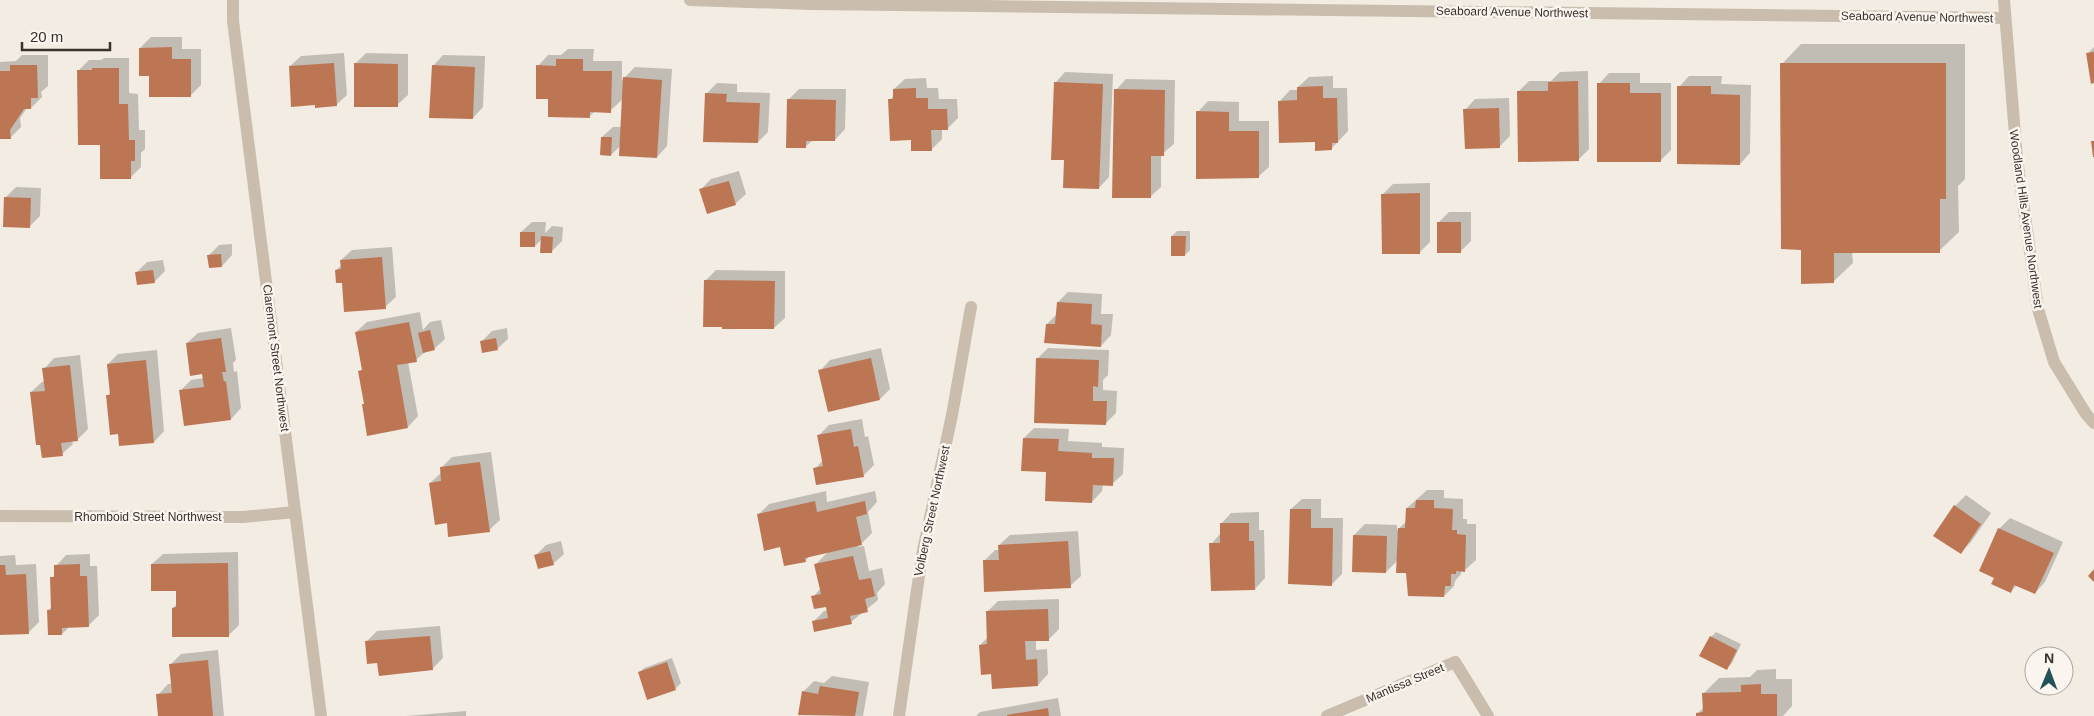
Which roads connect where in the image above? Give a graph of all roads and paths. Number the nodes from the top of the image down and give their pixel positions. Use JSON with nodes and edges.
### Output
{"nodes":[{"id":1,"x":233,"y":0,"type":"edge"},
{"id":2,"x":690,"y":0,"type":"edge"},
{"id":3,"x":2004,"y":0,"type":"edge"},
{"id":4,"x":812,"y":2,"type":"edge"},
{"id":5,"x":2005,"y":18,"type":"junction"},
{"id":6,"x":971,"y":307,"type":"dead end"},
{"id":7,"x":2094,"y":423,"type":"edge"},
{"id":8,"x":295,"y":512,"type":"junction"},
{"id":9,"x":0,"y":516,"type":"edge"},
{"id":10,"x":321,"y":716,"type":"edge"},
{"id":11,"x":899,"y":716,"type":"edge"},
{"id":12,"x":1327,"y":716,"type":"edge"},
{"id":13,"x":1488,"y":716,"type":"edge"}],
"edges":[{"from":1,"to":8,"type":"street","name":"Claremont Street Northwest"},
{"from":2,"to":4,"type":"street","name":"Seaboard Avenue Northwest"},
{"from":3,"to":5,"type":"street","name":"Woodland Hills Avenue Northwest"},
{"from":4,"to":5,"type":"street","name":"Seaboard Avenue Northwest"},
{"from":5,"to":7,"type":"street","name":"Woodland Hills Avenue Northwest"},
{"from":6,"to":11,"type":"street","name":"Volberg Street Northwest"},
{"from":8,"to":9,"type":"street","name":"Rhomboid Street Northwest"},
{"from":8,"to":10,"type":"street","name":"Claremont Street Northwest"},
{"from":12,"to":13,"type":"street","name":"Mantissa Street"}]}
